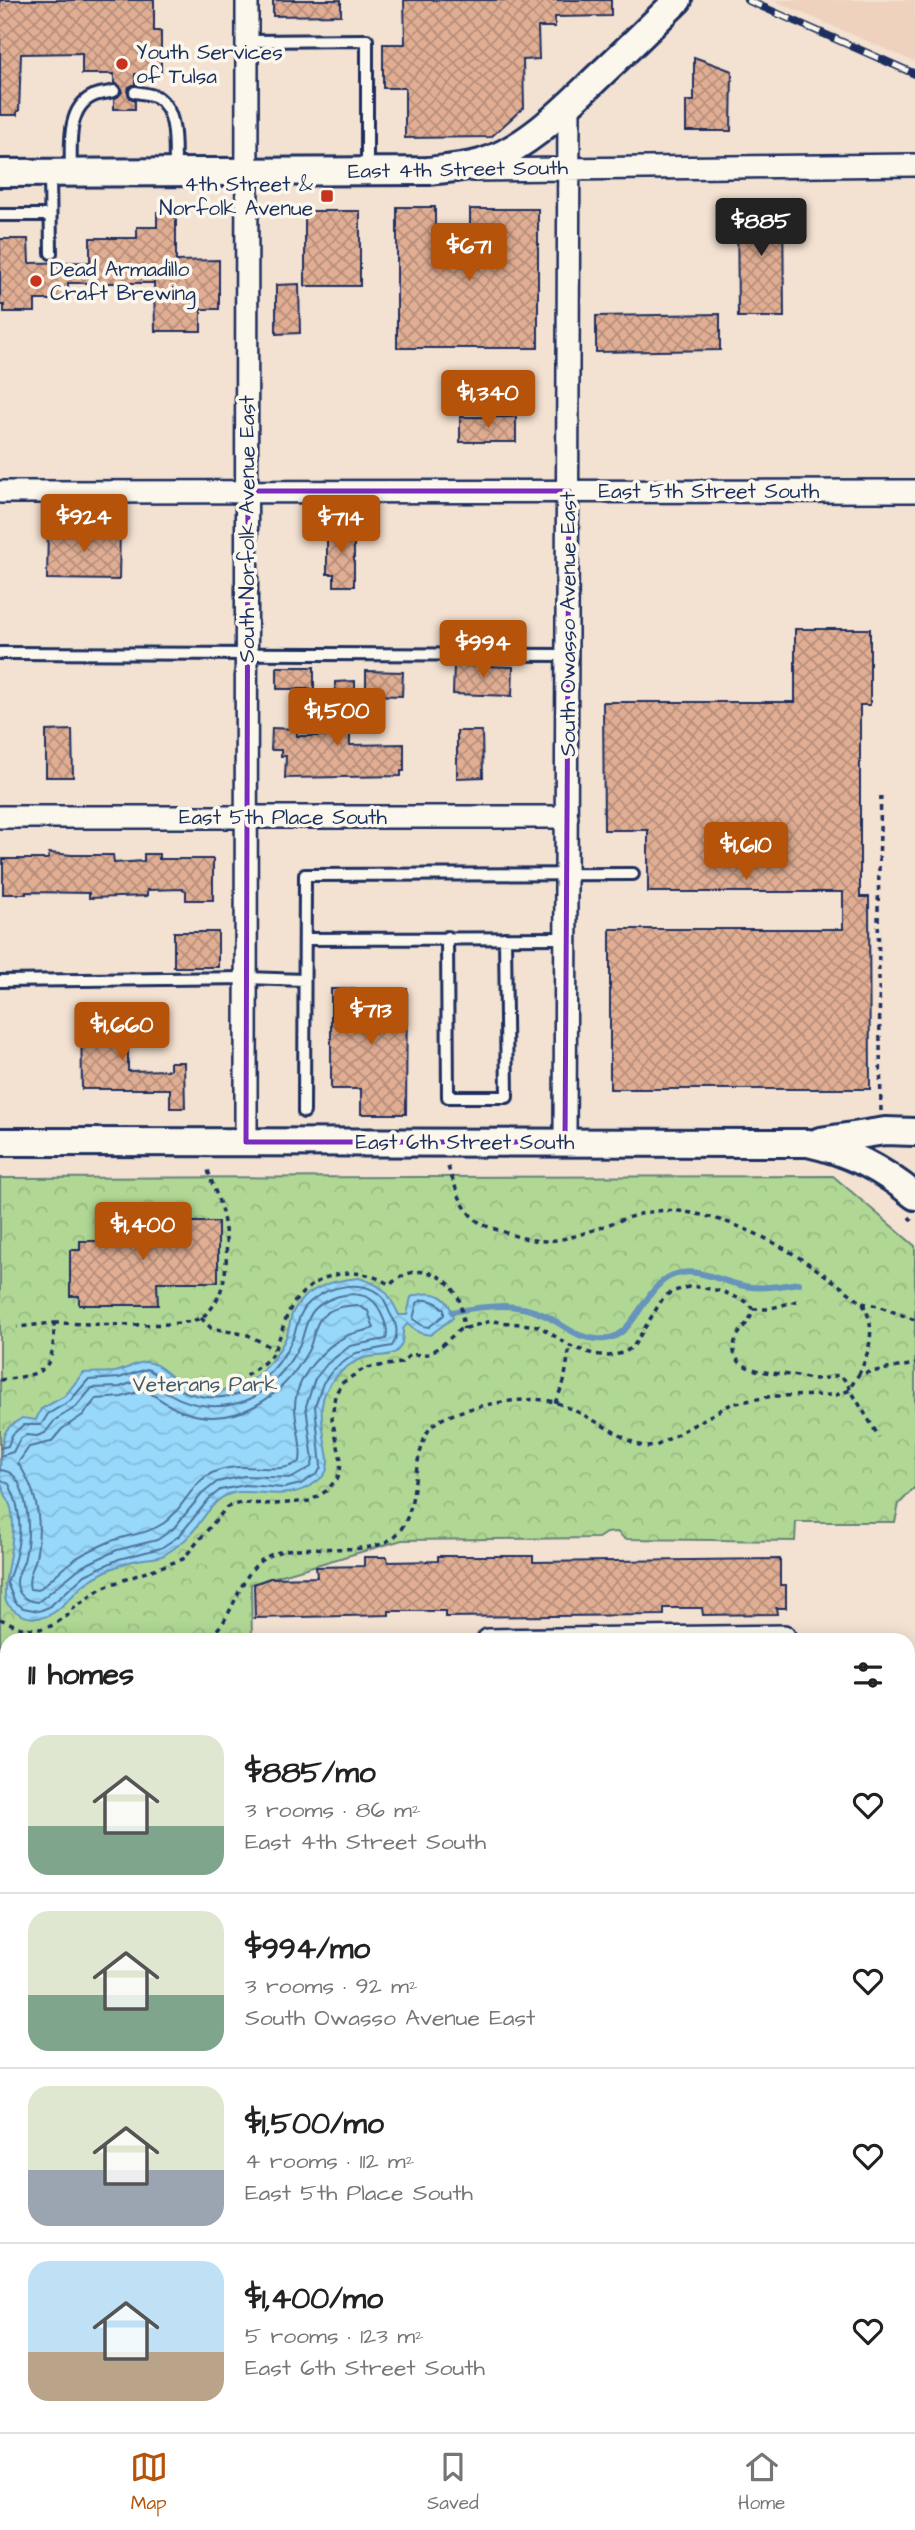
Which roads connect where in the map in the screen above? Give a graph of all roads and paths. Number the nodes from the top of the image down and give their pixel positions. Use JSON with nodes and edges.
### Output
{"nodes":[{"id":1,"x":247,"y":0,"type":"edge"},
{"id":2,"x":678,"y":0,"type":"edge"},
{"id":3,"x":247,"y":41,"type":"junction"},
{"id":4,"x":114,"y":91,"type":"dead end"},
{"id":5,"x":135,"y":92,"type":"dead end"},
{"id":6,"x":569,"y":105,"type":"junction"},
{"id":7,"x":915,"y":165,"type":"edge"},
{"id":8,"x":569,"y":167,"type":"junction"},
{"id":9,"x":175,"y":171,"type":"junction"},
{"id":10,"x":247,"y":171,"type":"junction"},
{"id":11,"x":368,"y":171,"type":"junction"},
{"id":12,"x":428,"y":171,"type":"junction"},
{"id":13,"x":60,"y":172,"type":"junction"},
{"id":14,"x":0,"y":173,"type":"edge"},
{"id":15,"x":0,"y":215,"type":"edge"},
{"id":16,"x":50,"y":215,"type":"junction"},
{"id":17,"x":51,"y":253,"type":"dead end"},
{"id":18,"x":247,"y":491,"type":"junction"},
{"id":19,"x":569,"y":491,"type":"junction"},
{"id":20,"x":915,"y":491,"type":"edge"},
{"id":21,"x":0,"y":492,"type":"edge"},
{"id":22,"x":0,"y":653,"type":"edge"},
{"id":23,"x":247,"y":654,"type":"junction"},
{"id":24,"x":568,"y":655,"type":"junction"},
{"id":25,"x":881,"y":791,"type":"dead end"},
{"id":26,"x":247,"y":816,"type":"junction"},
{"id":27,"x":0,"y":817,"type":"edge"},
{"id":28,"x":567,"y":817,"type":"junction"},
{"id":29,"x":567,"y":874,"type":"junction"},
{"id":30,"x":633,"y":874,"type":"dead end"},
{"id":31,"x":447,"y":937,"type":"junction"},
{"id":32,"x":505,"y":938,"type":"junction"},
{"id":33,"x":566,"y":938,"type":"junction"},
{"id":34,"x":306,"y":939,"type":"junction"},
{"id":35,"x":247,"y":978,"type":"junction"},
{"id":36,"x":304,"y":980,"type":"junction"},
{"id":37,"x":0,"y":981,"type":"edge"},
{"id":38,"x":304,"y":1112,"type":"dead end"},
{"id":39,"x":881,"y":1120,"type":"dead end"},
{"id":40,"x":915,"y":1132,"type":"edge"},
{"id":41,"x":0,"y":1142,"type":"edge"},
{"id":42,"x":246,"y":1142,"type":"junction"},
{"id":43,"x":565,"y":1142,"type":"junction"},
{"id":44,"x":808,"y":1143,"type":"junction"},
{"id":45,"x":207,"y":1166,"type":"dead end"},
{"id":46,"x":448,"y":1167,"type":"dead end"},
{"id":47,"x":915,"y":1196,"type":"edge"},
{"id":48,"x":797,"y":1301,"type":"dead end"},
{"id":49,"x":862,"y":1303,"type":"junction"},
{"id":50,"x":753,"y":1309,"type":"junction"},
{"id":51,"x":201,"y":1318,"type":"junction"},
{"id":52,"x":915,"y":1320,"type":"edge"},
{"id":53,"x":54,"y":1323,"type":"junction"},
{"id":54,"x":17,"y":1326,"type":"dead end"},
{"id":55,"x":463,"y":1326,"type":"junction"},
{"id":56,"x":570,"y":1346,"type":"junction"},
{"id":57,"x":274,"y":1349,"type":"junction"},
{"id":58,"x":915,"y":1364,"type":"edge"},
{"id":59,"x":859,"y":1374,"type":"junction"},
{"id":60,"x":246,"y":1376,"type":"dead end"},
{"id":61,"x":0,"y":1380,"type":"edge"},
{"id":62,"x":850,"y":1389,"type":"junction"},
{"id":63,"x":555,"y":1403,"type":"junction"},
{"id":64,"x":879,"y":1437,"type":"dead end"},
{"id":65,"x":0,"y":1619,"type":"edge"},
{"id":66,"x":211,"y":1633,"type":"edge"}],
"edges":[{"from":1,"to":3,"type":"street","name":"South Norfolk Avenue East"},
{"from":2,"to":6,"type":"street"},
{"from":3,"to":10,"type":"street","name":"South Norfolk Avenue East"},
{"from":3,"to":11,"type":"lane"},
{"from":4,"to":13,"type":"lane"},
{"from":5,"to":9,"type":"lane"},
{"from":6,"to":8,"type":"street","name":"South Owasso Avenue East"},
{"from":6,"to":12,"type":"street"},
{"from":7,"to":8,"type":"street","name":"East 4th Street South"},
{"from":8,"to":12,"type":"street","name":"East 4th Street South"},
{"from":8,"to":19,"type":"street","name":"South Owasso Avenue East"},
{"from":9,"to":10,"type":"street","name":"East 4th Street South"},
{"from":9,"to":13,"type":"street","name":"East 4th Street South"},
{"from":10,"to":11,"type":"street","name":"East 4th Street South"},
{"from":10,"to":18,"type":"street","name":"South Norfolk Avenue East"},
{"from":11,"to":12,"type":"street","name":"East 4th Street South"},
{"from":13,"to":14,"type":"street","name":"East 4th Street South"},
{"from":13,"to":16,"type":"lane"},
{"from":15,"to":16,"type":"lane"},
{"from":16,"to":17,"type":"lane"},
{"from":18,"to":19,"type":"street","name":"East 5th Street South"},
{"from":18,"to":21,"type":"street","name":"East 5th Street South"},
{"from":18,"to":23,"type":"street","name":"South Norfolk Avenue East"},
{"from":19,"to":20,"type":"street","name":"East 5th Street South"},
{"from":19,"to":24,"type":"street","name":"South Owasso Avenue East"},
{"from":22,"to":23,"type":"lane"},
{"from":23,"to":24,"type":"lane"},
{"from":23,"to":26,"type":"street","name":"South Norfolk Avenue East"},
{"from":24,"to":28,"type":"street","name":"South Owasso Avenue East"},
{"from":25,"to":39,"type":"path"},
{"from":26,"to":27,"type":"street","name":"East 5th Place South"},
{"from":26,"to":28,"type":"street","name":"East 5th Place South"},
{"from":26,"to":35,"type":"street","name":"South Norfolk Avenue East"},
{"from":28,"to":29,"type":"street","name":"South Owasso Avenue East"},
{"from":29,"to":30,"type":"lane"},
{"from":29,"to":33,"type":"street","name":"South Owasso Avenue East"},
{"from":29,"to":34,"type":"lane"},
{"from":31,"to":32,"type":"lane"},
{"from":31,"to":32,"type":"lane"},
{"from":31,"to":34,"type":"lane"},
{"from":32,"to":33,"type":"lane"},
{"from":33,"to":43,"type":"street","name":"South Owasso Avenue East"},
{"from":34,"to":36,"type":"lane"},
{"from":35,"to":36,"type":"lane"},
{"from":35,"to":37,"type":"lane"},
{"from":35,"to":42,"type":"street","name":"South Norfolk Avenue East"},
{"from":36,"to":38,"type":"lane"},
{"from":40,"to":44,"type":"street"},
{"from":41,"to":42,"type":"street","name":"East 6th Street South"},
{"from":42,"to":43,"type":"street","name":"East 6th Street South"},
{"from":43,"to":44,"type":"street","name":"East 6th Street South"},
{"from":44,"to":47,"type":"street","name":"East 6th Street South"},
{"from":45,"to":51,"type":"path"},
{"from":46,"to":49,"type":"path"},
{"from":48,"to":50,"type":"path"},
{"from":49,"to":52,"type":"path"},
{"from":49,"to":59,"type":"path"},
{"from":50,"to":56,"type":"path"},
{"from":50,"to":62,"type":"path"},
{"from":51,"to":53,"type":"path"},
{"from":51,"to":57,"type":"path"},
{"from":53,"to":54,"type":"path"},
{"from":53,"to":61,"type":"path"},
{"from":55,"to":56,"type":"path"},
{"from":55,"to":57,"type":"path"},
{"from":55,"to":65,"type":"path"},
{"from":56,"to":63,"type":"path"},
{"from":57,"to":60,"type":"path"},
{"from":58,"to":59,"type":"path"},
{"from":59,"to":62,"type":"path"},
{"from":62,"to":63,"type":"path"},
{"from":62,"to":64,"type":"path"},
{"from":63,"to":66,"type":"path"}]}
